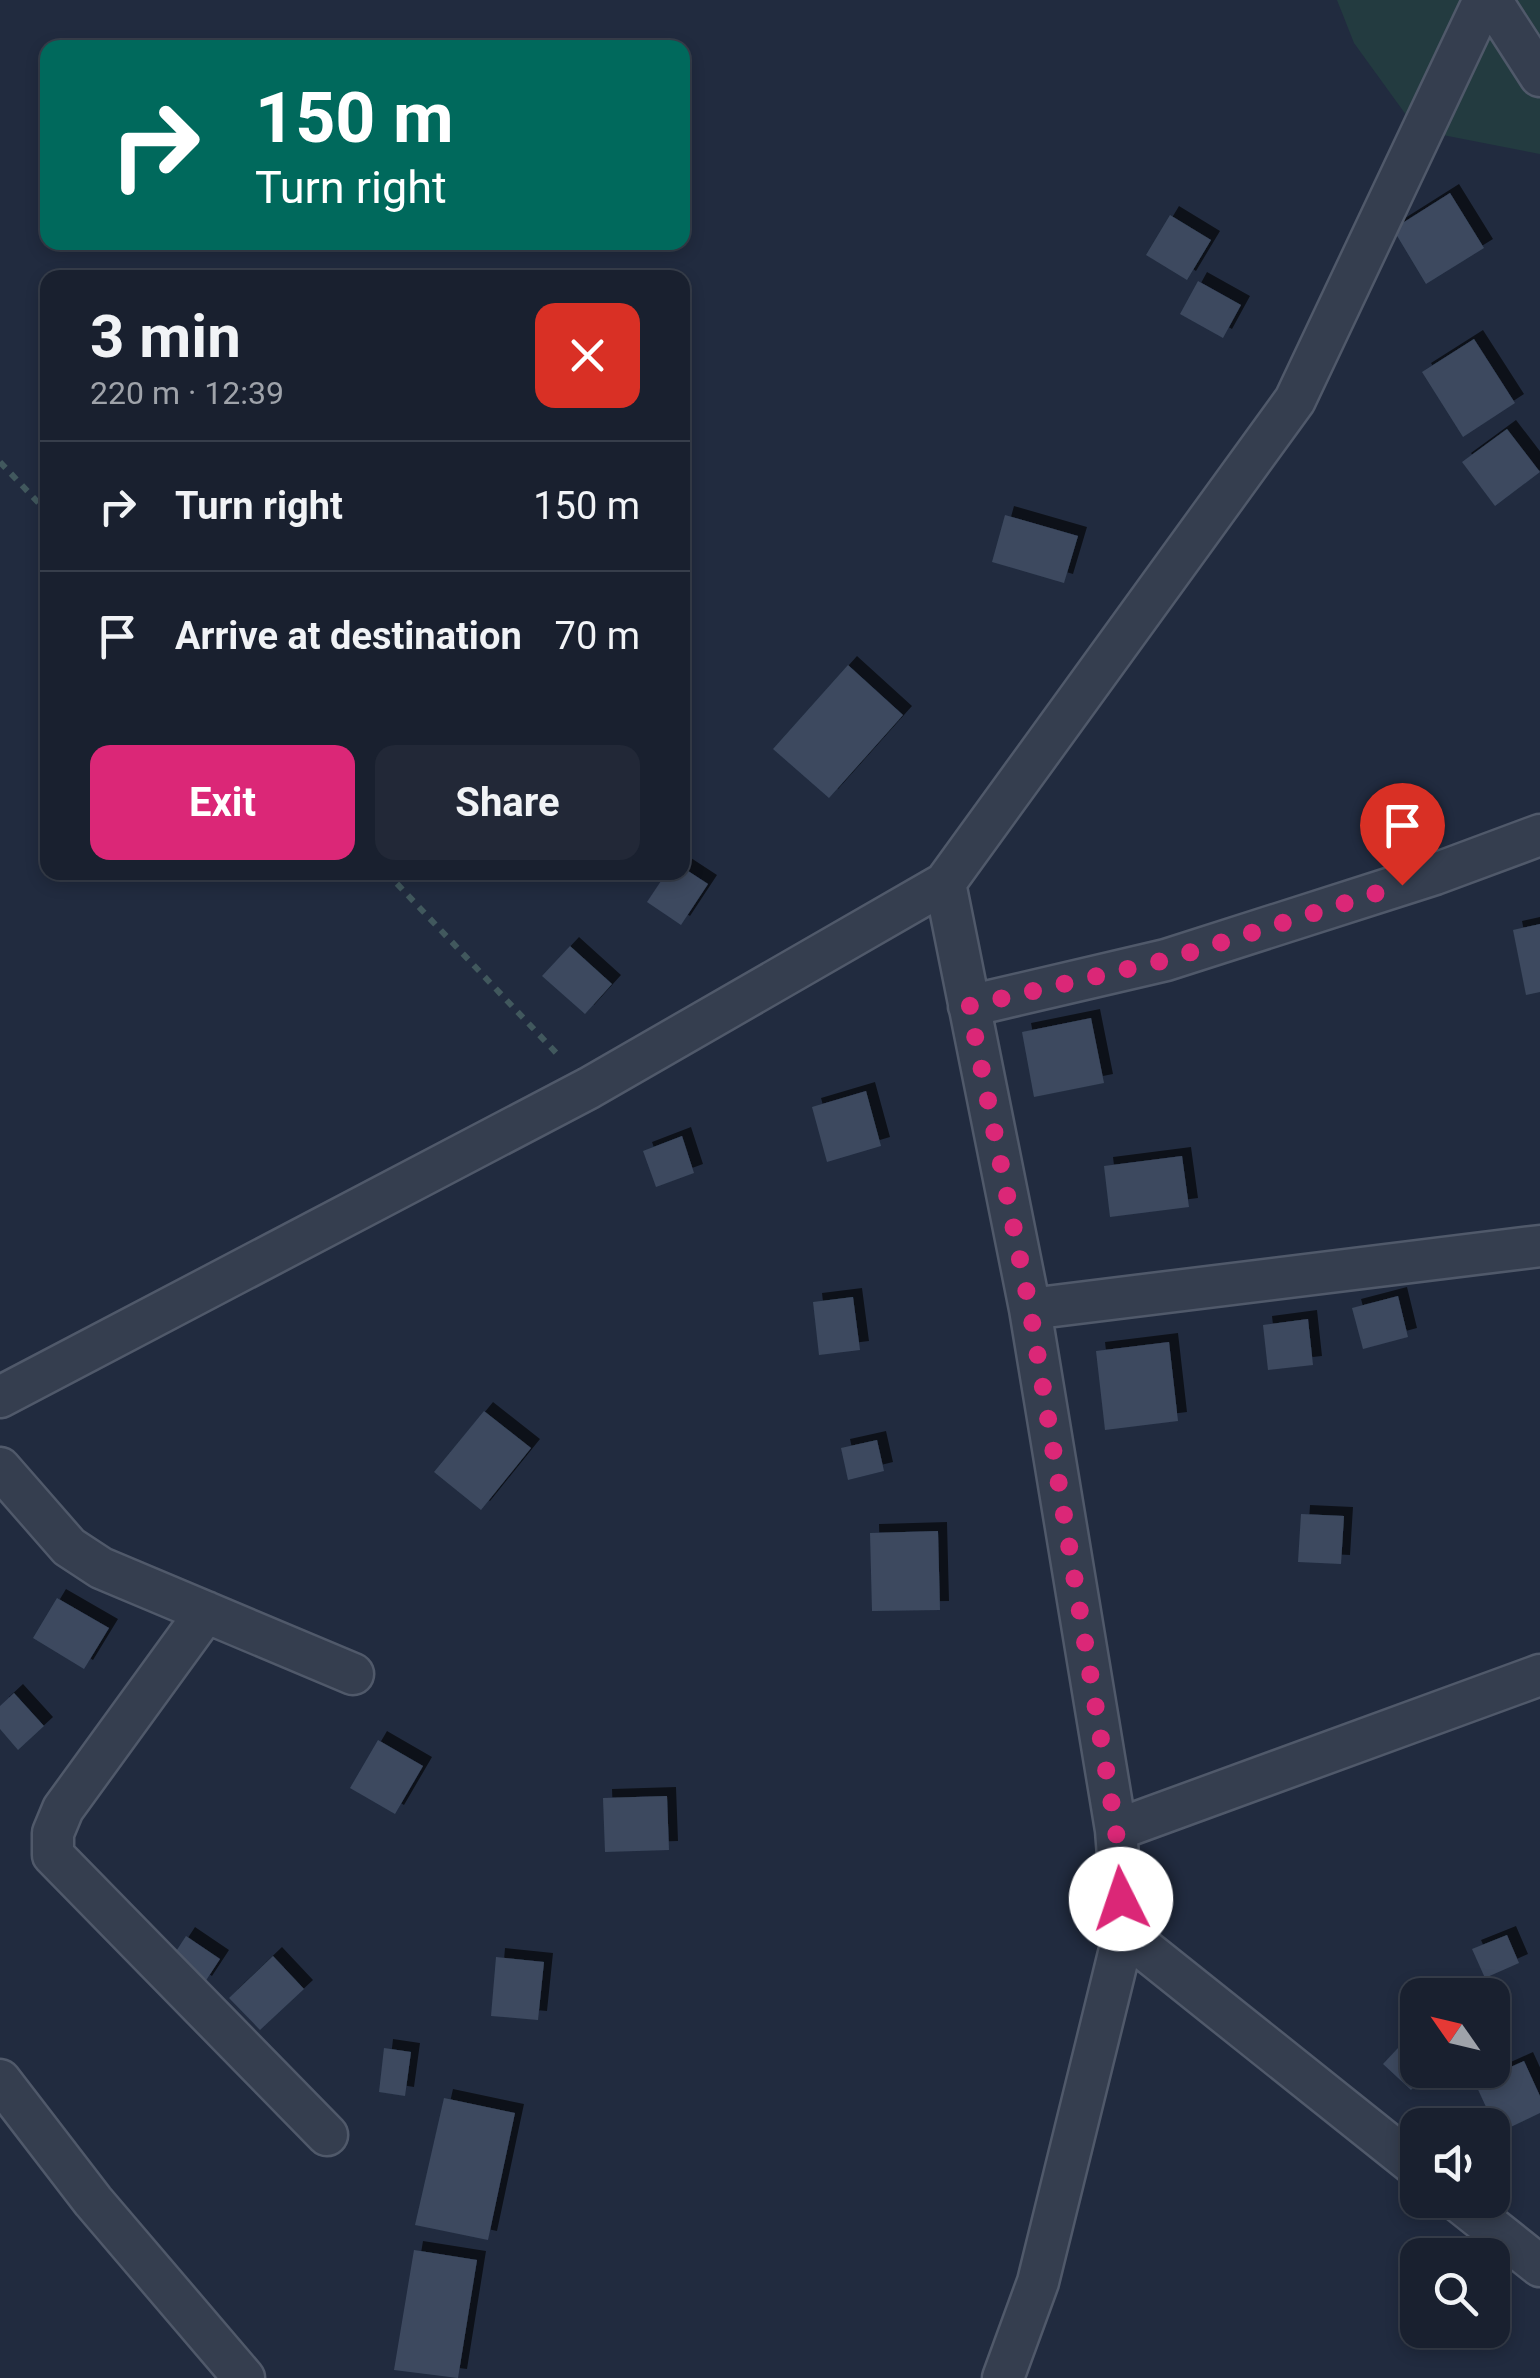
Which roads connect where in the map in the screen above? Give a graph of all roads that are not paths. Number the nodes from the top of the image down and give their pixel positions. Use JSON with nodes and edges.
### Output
{"nodes":[{"id":1,"x":1473,"y":8,"type":"edge"},
{"id":2,"x":1540,"y":76,"type":"edge"},
{"id":3,"x":1540,"y":835,"type":"edge"},
{"id":4,"x":944,"y":883,"type":"junction"},
{"id":5,"x":969,"y":1006,"type":"junction"},
{"id":6,"x":1540,"y":1246,"type":"edge"},
{"id":7,"x":1030,"y":1309,"type":"junction"},
{"id":8,"x":0,"y":1397,"type":"edge"},
{"id":9,"x":0,"y":1468,"type":"edge"},
{"id":10,"x":206,"y":1612,"type":"junction"},
{"id":11,"x":354,"y":1674,"type":"dead end"},
{"id":12,"x":1540,"y":1675,"type":"edge"},
{"id":13,"x":1116,"y":1830,"type":"junction"},
{"id":14,"x":1124,"y":1933,"type":"junction"},
{"id":15,"x":0,"y":2080,"type":"edge"},
{"id":16,"x":327,"y":2134,"type":"dead end"},
{"id":17,"x":1400,"y":2154,"type":"edge"},
{"id":18,"x":1480,"y":2218,"type":"edge"},
{"id":19,"x":1540,"y":2266,"type":"edge"},
{"id":20,"x":244,"y":2378,"type":"edge"},
{"id":21,"x":1003,"y":2378,"type":"edge"}],
"edges":[{"from":1,"to":2,"type":"street"},
{"from":1,"to":4,"type":"street"},
{"from":3,"to":5,"type":"street"},
{"from":4,"to":5,"type":"street"},
{"from":4,"to":8,"type":"street"},
{"from":5,"to":7,"type":"street"},
{"from":6,"to":7,"type":"street"},
{"from":7,"to":13,"type":"street"},
{"from":9,"to":10,"type":"street"},
{"from":10,"to":11,"type":"street"},
{"from":10,"to":16,"type":"street"},
{"from":12,"to":13,"type":"street"},
{"from":13,"to":14,"type":"street"},
{"from":14,"to":17,"type":"street"},
{"from":14,"to":21,"type":"street"},
{"from":15,"to":20,"type":"street"},
{"from":18,"to":19,"type":"street"}]}
